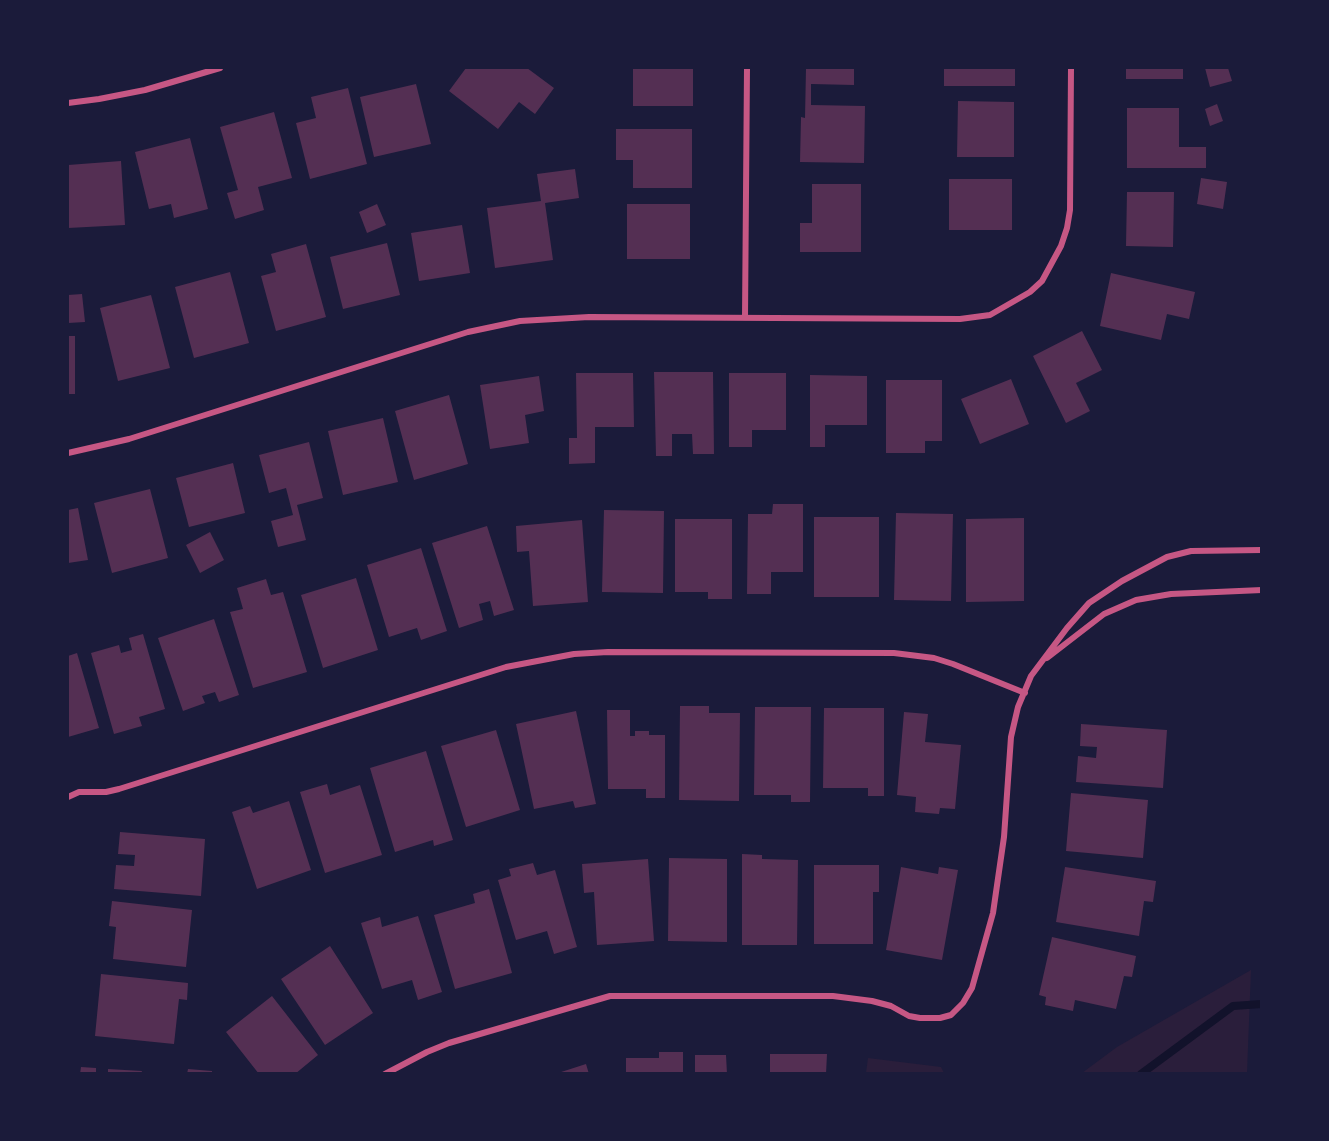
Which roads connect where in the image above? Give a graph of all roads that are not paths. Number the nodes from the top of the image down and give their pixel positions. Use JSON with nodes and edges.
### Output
{"nodes":[{"id":1,"x":220,"y":68,"type":"edge"},
{"id":2,"x":747,"y":68,"type":"edge"},
{"id":3,"x":1071,"y":68,"type":"edge"},
{"id":4,"x":68,"y":103,"type":"edge"},
{"id":5,"x":745,"y":317,"type":"junction"},
{"id":6,"x":68,"y":453,"type":"edge"},
{"id":7,"x":1262,"y":550,"type":"edge"},
{"id":8,"x":1262,"y":590,"type":"edge"},
{"id":9,"x":1040,"y":664,"type":"junction"},
{"id":10,"x":1025,"y":693,"type":"junction"},
{"id":11,"x":68,"y":796,"type":"edge"},
{"id":12,"x":385,"y":1074,"type":"edge"}],
"edges":[{"from":1,"to":4,"type":"street"},
{"from":2,"to":5,"type":"street"},
{"from":3,"to":5,"type":"street"},
{"from":5,"to":6,"type":"street"},
{"from":7,"to":9,"type":"street"},
{"from":8,"to":9,"type":"street"},
{"from":9,"to":10,"type":"street"},
{"from":10,"to":11,"type":"street"},
{"from":10,"to":12,"type":"street"}]}
